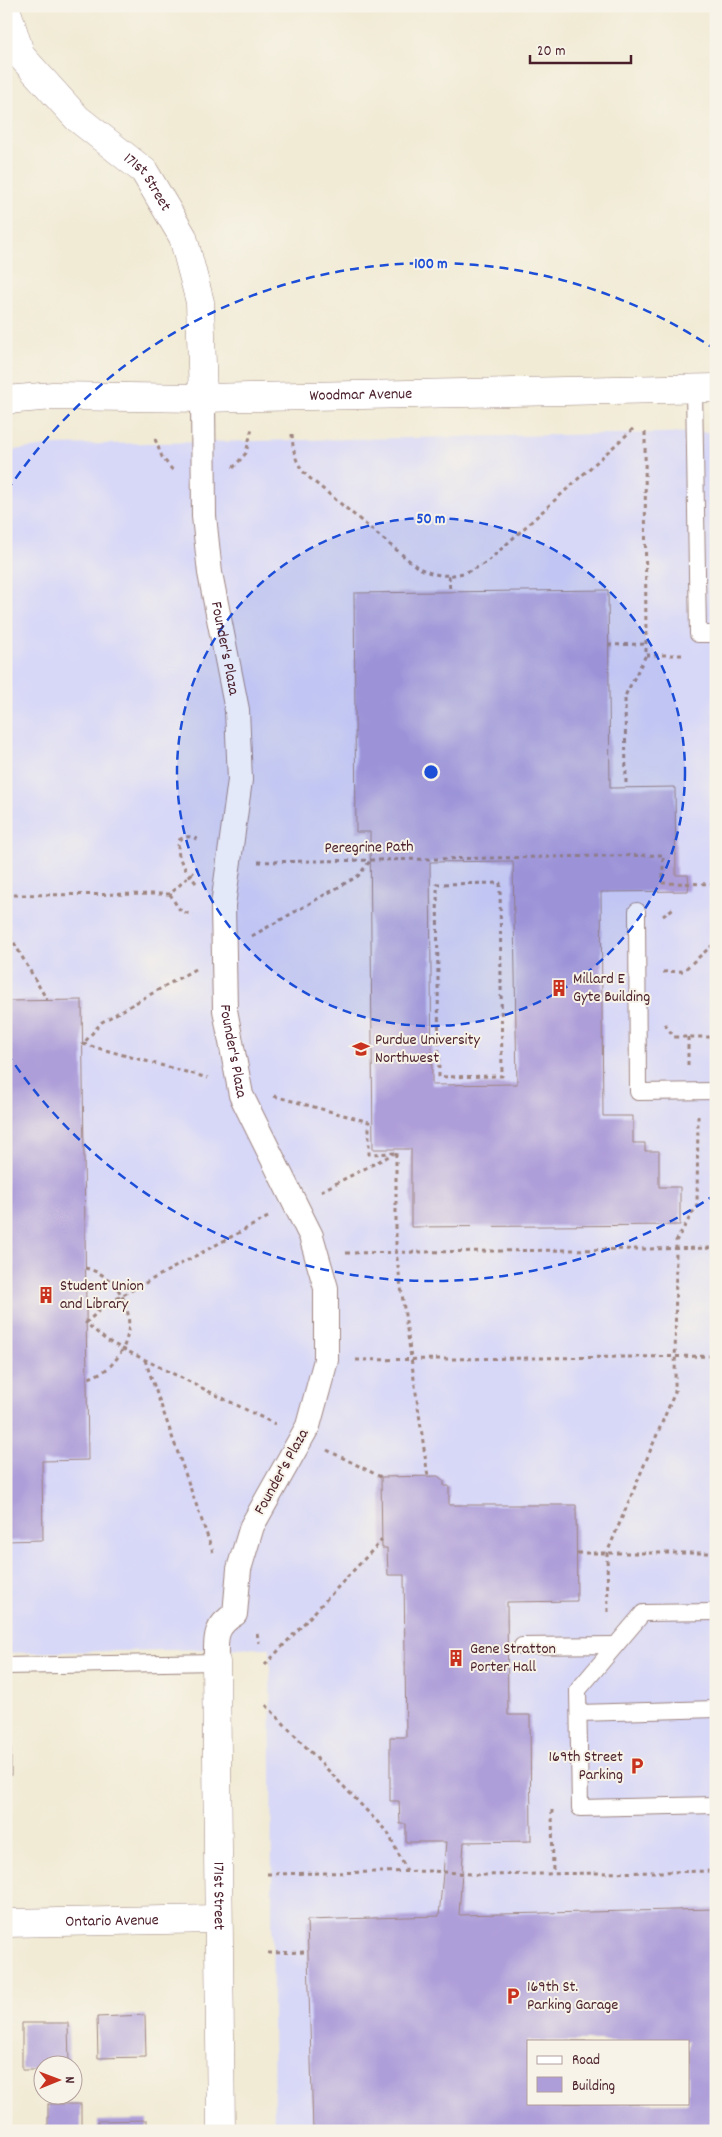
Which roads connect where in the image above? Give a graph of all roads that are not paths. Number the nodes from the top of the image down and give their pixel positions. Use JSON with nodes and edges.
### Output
{"nodes":[{"id":1,"x":6,"y":8,"type":"edge"},
{"id":2,"x":705,"y":388,"type":"edge"},
{"id":3,"x":202,"y":398,"type":"junction"},
{"id":4,"x":6,"y":400,"type":"edge"},
{"id":5,"x":716,"y":634,"type":"edge"},
{"id":6,"x":637,"y":911,"type":"dead end"},
{"id":7,"x":716,"y":1091,"type":"edge"},
{"id":8,"x":716,"y":1612,"type":"edge"},
{"id":9,"x":616,"y":1645,"type":"junction"},
{"id":10,"x":522,"y":1646,"type":"dead end"},
{"id":11,"x":216,"y":1662,"type":"junction"},
{"id":12,"x":6,"y":1666,"type":"edge"},
{"id":13,"x":716,"y":1709,"type":"edge"},
{"id":14,"x":579,"y":1713,"type":"junction"},
{"id":15,"x":716,"y":1805,"type":"edge"},
{"id":16,"x":218,"y":1919,"type":"junction"},
{"id":17,"x":6,"y":1923,"type":"edge"},
{"id":18,"x":221,"y":2131,"type":"edge"}],
"edges":[{"from":1,"to":3,"type":"street","name":"171st Street"},
{"from":2,"to":3,"type":"street","name":"Woodmar Avenue"},
{"from":2,"to":5,"type":"lane"},
{"from":3,"to":4,"type":"street","name":"Woodmar Avenue"},
{"from":3,"to":11,"type":"street","name":"Founder's Plaza"},
{"from":6,"to":7,"type":"lane"},
{"from":8,"to":9,"type":"lane"},
{"from":9,"to":10,"type":"lane"},
{"from":9,"to":14,"type":"lane"},
{"from":11,"to":12,"type":"lane"},
{"from":11,"to":16,"type":"street","name":"171st Street"},
{"from":13,"to":14,"type":"lane"},
{"from":14,"to":15,"type":"lane"},
{"from":16,"to":17,"type":"street","name":"Ontario Avenue"},
{"from":16,"to":18,"type":"street","name":"171st Street"}]}
